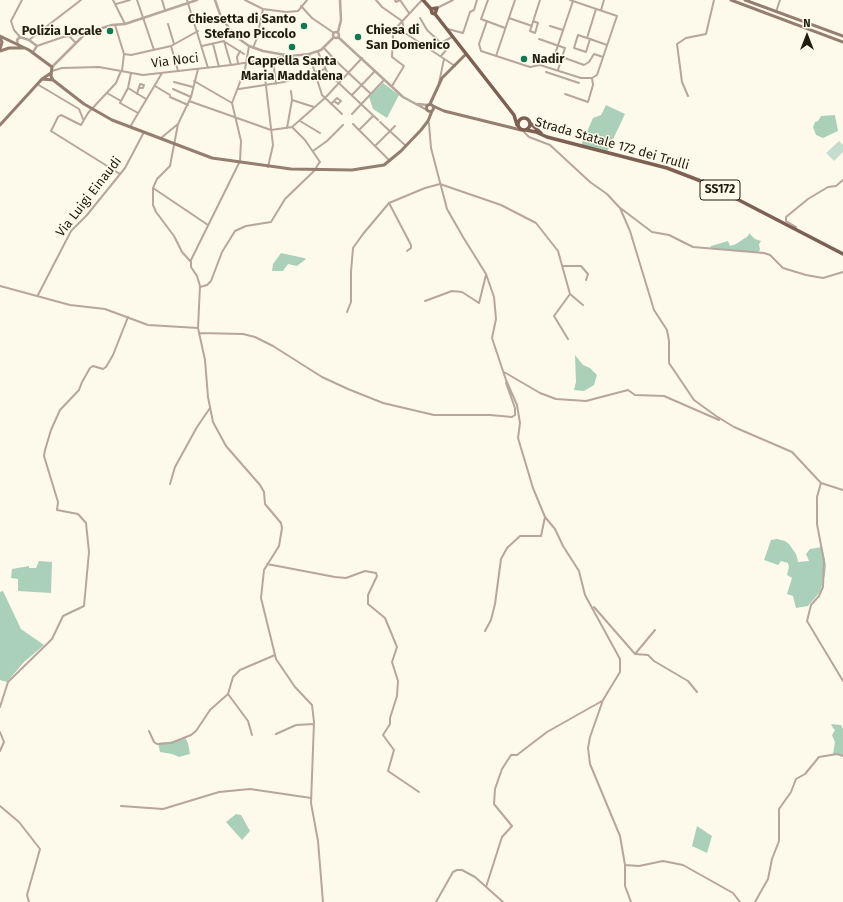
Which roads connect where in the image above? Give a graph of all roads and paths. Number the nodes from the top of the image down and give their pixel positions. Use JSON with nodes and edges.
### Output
{"nodes":[{"id":1,"x":22,"y":0,"type":"edge"},
{"id":2,"x":81,"y":0,"type":"edge"},
{"id":3,"x":114,"y":0,"type":"edge"},
{"id":4,"x":130,"y":0,"type":"edge"},
{"id":5,"x":137,"y":0,"type":"edge"},
{"id":6,"x":162,"y":0,"type":"edge"},
{"id":7,"x":197,"y":0,"type":"edge"},
{"id":8,"x":215,"y":0,"type":"edge"},
{"id":9,"x":245,"y":0,"type":"edge"},
{"id":10,"x":307,"y":0,"type":"edge"},
{"id":11,"x":340,"y":0,"type":"edge"},
{"id":12,"x":376,"y":0,"type":"edge"},
{"id":13,"x":395,"y":0,"type":"edge"},
{"id":14,"x":400,"y":0,"type":"edge"},
{"id":15,"x":422,"y":0,"type":"edge"},
{"id":16,"x":453,"y":0,"type":"edge"},
{"id":17,"x":477,"y":0,"type":"edge"},
{"id":18,"x":488,"y":0,"type":"edge"},
{"id":19,"x":515,"y":0,"type":"edge"},
{"id":20,"x":540,"y":0,"type":"edge"},
{"id":21,"x":572,"y":0,"type":"edge"},
{"id":22,"x":582,"y":0,"type":"edge"},
{"id":23,"x":604,"y":0,"type":"edge"},
{"id":24,"x":714,"y":0,"type":"edge"},
{"id":25,"x":731,"y":0,"type":"edge"},
{"id":26,"x":745,"y":0,"type":"edge"},
{"id":27,"x":780,"y":0,"type":"edge"},
{"id":28,"x":188,"y":1,"type":"edge"},
{"id":29,"x":581,"y":3,"type":"junction"},
{"id":30,"x":116,"y":4,"type":"junction"},
{"id":31,"x":301,"y":6,"type":"junction"},
{"id":32,"x":263,"y":8,"type":"junction"},
{"id":33,"x":436,"y":8,"type":"junction"},
{"id":34,"x":431,"y":9,"type":"junction"},
{"id":35,"x":596,"y":9,"type":"junction"},
{"id":36,"x":165,"y":10,"type":"junction"},
{"id":37,"x":600,"y":11,"type":"junction"},
{"id":38,"x":776,"y":12,"type":"junction"},
{"id":39,"x":409,"y":13,"type":"junction"},
{"id":40,"x":435,"y":14,"type":"junction"},
{"id":41,"x":144,"y":18,"type":"junction"},
{"id":42,"x":420,"y":18,"type":"dead end"},
{"id":43,"x":509,"y":18,"type":"junction"},
{"id":44,"x":402,"y":21,"type":"junction"},
{"id":45,"x":487,"y":21,"type":"junction"},
{"id":46,"x":534,"y":21,"type":"junction"},
{"id":47,"x":125,"y":24,"type":"junction"},
{"id":48,"x":168,"y":24,"type":"dead end"},
{"id":49,"x":115,"y":25,"type":"junction"},
{"id":50,"x":532,"y":26,"type":"junction"},
{"id":51,"x":550,"y":26,"type":"dead end"},
{"id":52,"x":505,"y":28,"type":"junction"},
{"id":53,"x":446,"y":29,"type":"junction"},
{"id":54,"x":563,"y":30,"type":"junction"},
{"id":55,"x":198,"y":31,"type":"junction"},
{"id":56,"x":338,"y":32,"type":"junction"},
{"id":57,"x":86,"y":33,"type":"junction"},
{"id":58,"x":334,"y":33,"type":"junction"},
{"id":59,"x":69,"y":36,"type":"junction"},
{"id":60,"x":452,"y":36,"type":"junction"},
{"id":61,"x":843,"y":36,"type":"edge"},
{"id":62,"x":0,"y":37,"type":"edge"},
{"id":63,"x":20,"y":37,"type":"junction"},
{"id":64,"x":334,"y":37,"type":"junction"},
{"id":65,"x":338,"y":37,"type":"junction"},
{"id":66,"x":587,"y":38,"type":"junction"},
{"id":67,"x":539,"y":39,"type":"dead end"},
{"id":68,"x":590,"y":39,"type":"junction"},
{"id":69,"x":29,"y":40,"type":"junction"},
{"id":70,"x":224,"y":41,"type":"junction"},
{"id":71,"x":75,"y":42,"type":"junction"},
{"id":72,"x":443,"y":42,"type":"junction"},
{"id":73,"x":843,"y":42,"type":"edge"},
{"id":74,"x":174,"y":44,"type":"junction"},
{"id":75,"x":213,"y":44,"type":"junction"},
{"id":76,"x":18,"y":45,"type":"junction"},
{"id":77,"x":607,"y":45,"type":"junction"},
{"id":78,"x":37,"y":46,"type":"junction"},
{"id":79,"x":171,"y":46,"type":"junction"},
{"id":80,"x":202,"y":46,"type":"junction"},
{"id":81,"x":249,"y":46,"type":"junction"},
{"id":82,"x":558,"y":46,"type":"junction"},
{"id":83,"x":254,"y":48,"type":"junction"},
{"id":84,"x":324,"y":48,"type":"junction"},
{"id":85,"x":27,"y":49,"type":"junction"},
{"id":86,"x":0,"y":50,"type":"edge"},
{"id":87,"x":154,"y":50,"type":"junction"},
{"id":88,"x":240,"y":51,"type":"junction"},
{"id":89,"x":33,"y":52,"type":"junction"},
{"id":90,"x":318,"y":52,"type":"junction"},
{"id":91,"x":124,"y":54,"type":"junction"},
{"id":92,"x":244,"y":54,"type":"dead end"},
{"id":93,"x":309,"y":54,"type":"junction"},
{"id":94,"x":466,"y":54,"type":"junction"},
{"id":95,"x":555,"y":54,"type":"dead end"},
{"id":96,"x":291,"y":56,"type":"junction"},
{"id":97,"x":441,"y":56,"type":"junction"},
{"id":98,"x":496,"y":56,"type":"junction"},
{"id":99,"x":562,"y":57,"type":"junction"},
{"id":100,"x":603,"y":57,"type":"junction"},
{"id":101,"x":362,"y":58,"type":"junction"},
{"id":102,"x":444,"y":59,"type":"junction"},
{"id":103,"x":273,"y":60,"type":"junction"},
{"id":104,"x":263,"y":61,"type":"junction"},
{"id":105,"x":246,"y":63,"type":"junction"},
{"id":106,"x":238,"y":64,"type":"junction"},
{"id":107,"x":231,"y":66,"type":"junction"},
{"id":108,"x":455,"y":66,"type":"junction"},
{"id":109,"x":219,"y":67,"type":"junction"},
{"id":110,"x":208,"y":68,"type":"junction"},
{"id":111,"x":198,"y":69,"type":"junction"},
{"id":112,"x":325,"y":69,"type":"junction"},
{"id":113,"x":52,"y":70,"type":"junction"},
{"id":114,"x":558,"y":70,"type":"junction"},
{"id":115,"x":121,"y":71,"type":"junction"},
{"id":116,"x":178,"y":71,"type":"junction"},
{"id":117,"x":375,"y":71,"type":"junction"},
{"id":118,"x":546,"y":72,"type":"dead end"},
{"id":119,"x":131,"y":73,"type":"junction"},
{"id":120,"x":162,"y":73,"type":"junction"},
{"id":121,"x":349,"y":73,"type":"junction"},
{"id":122,"x":315,"y":74,"type":"junction"},
{"id":123,"x":572,"y":75,"type":"junction"},
{"id":124,"x":592,"y":78,"type":"junction"},
{"id":125,"x":42,"y":79,"type":"junction"},
{"id":126,"x":53,"y":80,"type":"junction"},
{"id":127,"x":384,"y":80,"type":"junction"},
{"id":128,"x":570,"y":80,"type":"junction"},
{"id":129,"x":194,"y":81,"type":"junction"},
{"id":130,"x":174,"y":82,"type":"dead end"},
{"id":131,"x":339,"y":83,"type":"junction"},
{"id":132,"x":579,"y":83,"type":"dead end"},
{"id":133,"x":37,"y":84,"type":"junction"},
{"id":134,"x":276,"y":84,"type":"junction"},
{"id":135,"x":439,"y":84,"type":"junction"},
{"id":136,"x":266,"y":85,"type":"junction"},
{"id":137,"x":361,"y":85,"type":"junction"},
{"id":138,"x":155,"y":86,"type":"junction"},
{"id":139,"x":193,"y":87,"type":"junction"},
{"id":140,"x":391,"y":87,"type":"junction"},
{"id":141,"x":128,"y":88,"type":"junction"},
{"id":142,"x":139,"y":88,"type":"dead end"},
{"id":143,"x":173,"y":89,"type":"dead end"},
{"id":144,"x":238,"y":89,"type":"junction"},
{"id":145,"x":291,"y":91,"type":"dead end"},
{"id":146,"x":107,"y":93,"type":"junction"},
{"id":147,"x":137,"y":94,"type":"junction"},
{"id":148,"x":371,"y":94,"type":"junction"},
{"id":149,"x":564,"y":94,"type":"dead end"},
{"id":150,"x":352,"y":95,"type":"junction"},
{"id":151,"x":688,"y":96,"type":"dead end"},
{"id":152,"x":191,"y":97,"type":"junction"},
{"id":153,"x":325,"y":98,"type":"junction"},
{"id":154,"x":146,"y":100,"type":"junction"},
{"id":155,"x":292,"y":100,"type":"junction"},
{"id":156,"x":334,"y":100,"type":"dead end"},
{"id":157,"x":189,"y":101,"type":"junction"},
{"id":158,"x":121,"y":102,"type":"junction"},
{"id":159,"x":232,"y":103,"type":"junction"},
{"id":160,"x":415,"y":103,"type":"junction"},
{"id":161,"x":188,"y":104,"type":"junction"},
{"id":162,"x":331,"y":104,"type":"junction"},
{"id":163,"x":361,"y":104,"type":"junction"},
{"id":164,"x":430,"y":105,"type":"junction"},
{"id":165,"x":314,"y":107,"type":"junction"},
{"id":166,"x":92,"y":109,"type":"junction"},
{"id":167,"x":430,"y":110,"type":"junction"},
{"id":168,"x":444,"y":111,"type":"junction"},
{"id":169,"x":138,"y":112,"type":"junction"},
{"id":170,"x":342,"y":114,"type":"dead end"},
{"id":171,"x":352,"y":114,"type":"dead end"},
{"id":172,"x":514,"y":115,"type":"junction"},
{"id":173,"x":373,"y":116,"type":"junction"},
{"id":174,"x":236,"y":118,"type":"junction"},
{"id":175,"x":523,"y":118,"type":"junction"},
{"id":176,"x":83,"y":120,"type":"junction"},
{"id":177,"x":428,"y":120,"type":"junction"},
{"id":178,"x":300,"y":121,"type":"junction"},
{"id":179,"x":517,"y":123,"type":"junction"},
{"id":180,"x":178,"y":124,"type":"junction"},
{"id":181,"x":353,"y":124,"type":"dead end"},
{"id":182,"x":343,"y":125,"type":"dead end"},
{"id":183,"x":0,"y":126,"type":"edge"},
{"id":184,"x":395,"y":126,"type":"dead end"},
{"id":185,"x":130,"y":127,"type":"junction"},
{"id":186,"x":292,"y":127,"type":"junction"},
{"id":187,"x":504,"y":127,"type":"junction"},
{"id":188,"x":287,"y":128,"type":"junction"},
{"id":189,"x":526,"y":128,"type":"junction"},
{"id":190,"x":271,"y":130,"type":"junction"},
{"id":191,"x":360,"y":130,"type":"junction"},
{"id":192,"x":390,"y":131,"type":"junction"},
{"id":193,"x":144,"y":132,"type":"junction"},
{"id":194,"x":320,"y":133,"type":"dead end"},
{"id":195,"x":547,"y":137,"type":"junction"},
{"id":196,"x":161,"y":138,"type":"junction"},
{"id":197,"x":533,"y":138,"type":"junction"},
{"id":198,"x":173,"y":143,"type":"junction"},
{"id":199,"x":375,"y":146,"type":"junction"},
{"id":200,"x":406,"y":146,"type":"junction"},
{"id":201,"x":313,"y":151,"type":"junction"},
{"id":202,"x":240,"y":161,"type":"junction"},
{"id":203,"x":390,"y":161,"type":"junction"},
{"id":204,"x":268,"y":167,"type":"junction"},
{"id":205,"x":314,"y":171,"type":"junction"},
{"id":206,"x":120,"y":174,"type":"junction"},
{"id":207,"x":843,"y":180,"type":"edge"},
{"id":208,"x":441,"y":185,"type":"junction"},
{"id":209,"x":153,"y":188,"type":"junction"},
{"id":210,"x":390,"y":204,"type":"junction"},
{"id":211,"x":619,"y":207,"type":"junction"},
{"id":212,"x":208,"y":225,"type":"junction"},
{"id":213,"x":795,"y":229,"type":"junction"},
{"id":214,"x":407,"y":251,"type":"dead end"},
{"id":215,"x":843,"y":254,"type":"edge"},
{"id":216,"x":191,"y":262,"type":"junction"},
{"id":217,"x":562,"y":266,"type":"junction"},
{"id":218,"x":843,"y":272,"type":"edge"},
{"id":219,"x":486,"y":274,"type":"junction"},
{"id":220,"x":586,"y":280,"type":"dead end"},
{"id":221,"x":0,"y":286,"type":"edge"},
{"id":222,"x":200,"y":288,"type":"junction"},
{"id":223,"x":570,"y":294,"type":"junction"},
{"id":224,"x":38,"y":295,"type":"junction"},
{"id":225,"x":425,"y":301,"type":"dead end"},
{"id":226,"x":583,"y":305,"type":"dead end"},
{"id":227,"x":347,"y":312,"type":"dead end"},
{"id":228,"x":128,"y":317,"type":"junction"},
{"id":229,"x":198,"y":328,"type":"junction"},
{"id":230,"x":199,"y":333,"type":"junction"},
{"id":231,"x":568,"y":339,"type":"dead end"},
{"id":232,"x":504,"y":372,"type":"junction"},
{"id":233,"x":506,"y":380,"type":"junction"},
{"id":234,"x":210,"y":408,"type":"junction"},
{"id":235,"x":730,"y":424,"type":"junction"},
{"id":236,"x":820,"y":483,"type":"junction"},
{"id":237,"x":170,"y":484,"type":"dead end"},
{"id":238,"x":843,"y":490,"type":"edge"},
{"id":239,"x":545,"y":517,"type":"junction"},
{"id":240,"x":267,"y":564,"type":"junction"},
{"id":241,"x":589,"y":601,"type":"junction"},
{"id":242,"x":655,"y":630,"type":"dead end"},
{"id":243,"x":485,"y":631,"type":"dead end"},
{"id":244,"x":635,"y":654,"type":"junction"},
{"id":245,"x":275,"y":655,"type":"junction"},
{"id":246,"x":843,"y":681,"type":"edge"},
{"id":247,"x":697,"y":692,"type":"dead end"},
{"id":248,"x":228,"y":694,"type":"junction"},
{"id":249,"x":603,"y":700,"type":"junction"},
{"id":250,"x":0,"y":707,"type":"edge"},
{"id":251,"x":314,"y":724,"type":"junction"},
{"id":252,"x":149,"y":731,"type":"dead end"},
{"id":253,"x":0,"y":732,"type":"edge"},
{"id":254,"x":276,"y":734,"type":"dead end"},
{"id":255,"x":252,"y":735,"type":"dead end"},
{"id":256,"x":0,"y":751,"type":"edge"},
{"id":257,"x":843,"y":756,"type":"edge"},
{"id":258,"x":419,"y":792,"type":"dead end"},
{"id":259,"x":311,"y":798,"type":"junction"},
{"id":260,"x":0,"y":806,"type":"edge"},
{"id":261,"x":121,"y":806,"type":"dead end"},
{"id":262,"x":625,"y":865,"type":"junction"},
{"id":263,"x":486,"y":887,"type":"junction"},
{"id":264,"x":29,"y":902,"type":"edge"},
{"id":265,"x":323,"y":902,"type":"edge"},
{"id":266,"x":436,"y":902,"type":"edge"},
{"id":267,"x":503,"y":902,"type":"edge"},
{"id":268,"x":631,"y":902,"type":"edge"},
{"id":269,"x":740,"y":902,"type":"edge"},
{"id":270,"x":755,"y":902,"type":"edge"}],
"edges":[{"from":1,"to":63,"type":"street"},
{"from":2,"to":69,"type":"street"},
{"from":3,"to":30,"type":"street"},
{"from":4,"to":30,"type":"street"},
{"from":5,"to":41,"type":"street"},
{"from":6,"to":36,"type":"street"},
{"from":7,"to":28,"type":"street"},
{"from":8,"to":81,"type":"street"},
{"from":9,"to":32,"type":"street"},
{"from":10,"to":31,"type":"street"},
{"from":11,"to":56,"type":"street"},
{"from":12,"to":44,"type":"street"},
{"from":13,"to":14,"type":"street"},
{"from":14,"to":39,"type":"street"},
{"from":15,"to":34,"type":"main road"},
{"from":15,"to":39,"type":"street"},
{"from":16,"to":33,"type":"street"},
{"from":17,"to":53,"type":"street"},
{"from":18,"to":45,"type":"street"},
{"from":19,"to":43,"type":"street"},
{"from":20,"to":46,"type":"street"},
{"from":21,"to":29,"type":"street"},
{"from":21,"to":54,"type":"street"},
{"from":22,"to":29,"type":"street"},
{"from":23,"to":37,"type":"street"},
{"from":24,"to":151,"type":"street"},
{"from":25,"to":73,"type":"main road"},
{"from":26,"to":38,"type":"main road"},
{"from":27,"to":38,"type":"street"},
{"from":28,"to":36,"type":"street"},
{"from":28,"to":55,"type":"street"},
{"from":29,"to":35,"type":"street"},
{"from":30,"to":47,"type":"street"},
{"from":31,"to":32,"type":"street"},
{"from":31,"to":58,"type":"street"},
{"from":32,"to":83,"type":"street"},
{"from":33,"to":34,"type":"main road"},
{"from":33,"to":40,"type":"main road"},
{"from":34,"to":40,"type":"main road"},
{"from":35,"to":37,"type":"street"},
{"from":35,"to":66,"type":"street"},
{"from":36,"to":41,"type":"street"},
{"from":37,"to":77,"type":"street"},
{"from":38,"to":61,"type":"main road"},
{"from":39,"to":44,"type":"street"},
{"from":40,"to":53,"type":"main road"},
{"from":41,"to":47,"type":"street"},
{"from":41,"to":87,"type":"street"},
{"from":42,"to":72,"type":"street"},
{"from":43,"to":50,"type":"street"},
{"from":43,"to":52,"type":"street"},
{"from":44,"to":97,"type":"street"},
{"from":44,"to":140,"type":"street"},
{"from":45,"to":52,"type":"street"},
{"from":45,"to":98,"type":"street"},
{"from":46,"to":50,"type":"street"},
{"from":46,"to":50,"type":"street"},
{"from":47,"to":49,"type":"street"},
{"from":48,"to":74,"type":"street"},
{"from":49,"to":57,"type":"street"},
{"from":49,"to":91,"type":"street"},
{"from":51,"to":54,"type":"street"},
{"from":52,"to":98,"type":"street"},
{"from":53,"to":60,"type":"main road"},
{"from":54,"to":82,"type":"street"},
{"from":55,"to":74,"type":"street"},
{"from":55,"to":80,"type":"street"},
{"from":56,"to":58,"type":"street"},
{"from":56,"to":65,"type":"street"},
{"from":57,"to":59,"type":"street"},
{"from":57,"to":71,"type":"street"},
{"from":58,"to":64,"type":"street"},
{"from":59,"to":71,"type":"street"},
{"from":59,"to":78,"type":"street"},
{"from":60,"to":72,"type":"street"},
{"from":60,"to":94,"type":"main road"},
{"from":62,"to":76,"type":"main road"},
{"from":62,"to":86,"type":"main road"},
{"from":63,"to":69,"type":"street"},
{"from":63,"to":76,"type":"street"},
{"from":64,"to":65,"type":"street"},
{"from":64,"to":84,"type":"street"},
{"from":65,"to":101,"type":"street"},
{"from":66,"to":68,"type":"street"},
{"from":66,"to":68,"type":"street"},
{"from":67,"to":82,"type":"street"},
{"from":68,"to":77,"type":"street"},
{"from":69,"to":78,"type":"street"},
{"from":70,"to":75,"type":"street"},
{"from":70,"to":88,"type":"street"},
{"from":70,"to":107,"type":"street"},
{"from":71,"to":113,"type":"street"},
{"from":72,"to":97,"type":"street"},
{"from":74,"to":79,"type":"street"},
{"from":75,"to":80,"type":"street"},
{"from":75,"to":109,"type":"street"},
{"from":76,"to":85,"type":"main road"},
{"from":77,"to":100,"type":"street"},
{"from":78,"to":89,"type":"street"},
{"from":79,"to":87,"type":"street"},
{"from":79,"to":116,"type":"street"},
{"from":80,"to":110,"type":"street"},
{"from":81,"to":83,"type":"street"},
{"from":81,"to":105,"type":"street"},
{"from":82,"to":95,"type":"street"},
{"from":82,"to":99,"type":"street"},
{"from":83,"to":96,"type":"street"},
{"from":84,"to":90,"type":"street"},
{"from":84,"to":121,"type":"street"},
{"from":85,"to":86,"type":"main road"},
{"from":85,"to":89,"type":"main road"},
{"from":87,"to":91,"type":"street"},
{"from":88,"to":92,"type":"street"},
{"from":88,"to":106,"type":"street"},
{"from":89,"to":113,"type":"main road"},
{"from":90,"to":93,"type":"street"},
{"from":90,"to":112,"type":"street"},
{"from":91,"to":115,"type":"street"},
{"from":93,"to":96,"type":"street"},
{"from":93,"to":122,"type":"street"},
{"from":94,"to":108,"type":"main road"},
{"from":94,"to":172,"type":"main road"},
{"from":96,"to":103,"type":"street","name":"Via Noci"},
{"from":97,"to":102,"type":"street"},
{"from":98,"to":114,"type":"street"},
{"from":99,"to":100,"type":"street"},
{"from":99,"to":114,"type":"street"},
{"from":100,"to":124,"type":"street"},
{"from":101,"to":117,"type":"street"},
{"from":101,"to":121,"type":"street"},
{"from":102,"to":108,"type":"street"},
{"from":102,"to":135,"type":"street"},
{"from":103,"to":104,"type":"street","name":"Via Noci"},
{"from":103,"to":134,"type":"street"},
{"from":104,"to":105,"type":"street","name":"Via Noci"},
{"from":104,"to":136,"type":"street"},
{"from":105,"to":106,"type":"street","name":"Via Noci"},
{"from":105,"to":144,"type":"street"},
{"from":106,"to":107,"type":"street","name":"Via Noci"},
{"from":107,"to":109,"type":"street","name":"Via Noci"},
{"from":108,"to":135,"type":"main road"},
{"from":109,"to":110,"type":"street","name":"Via Noci"},
{"from":110,"to":111,"type":"street","name":"Via Noci"},
{"from":111,"to":116,"type":"street","name":"Via Noci"},
{"from":111,"to":129,"type":"street"},
{"from":112,"to":122,"type":"street"},
{"from":112,"to":131,"type":"street"},
{"from":113,"to":115,"type":"street","name":"Via Noci"},
{"from":113,"to":125,"type":"main road"},
{"from":113,"to":126,"type":"main road"},
{"from":114,"to":123,"type":"street"},
{"from":115,"to":119,"type":"street","name":"Via Noci"},
{"from":115,"to":146,"type":"street"},
{"from":116,"to":120,"type":"street","name":"Via Noci"},
{"from":117,"to":127,"type":"street"},
{"from":117,"to":137,"type":"street"},
{"from":118,"to":128,"type":"street"},
{"from":119,"to":120,"type":"street","name":"Via Noci"},
{"from":119,"to":141,"type":"street"},
{"from":120,"to":138,"type":"street"},
{"from":121,"to":131,"type":"street"},
{"from":121,"to":137,"type":"street"},
{"from":122,"to":134,"type":"street"},
{"from":122,"to":153,"type":"street"},
{"from":123,"to":124,"type":"street"},
{"from":123,"to":128,"type":"street"},
{"from":124,"to":149,"type":"street"},
{"from":125,"to":126,"type":"main road"},
{"from":125,"to":133,"type":"main road"},
{"from":126,"to":166,"type":"main road"},
{"from":127,"to":140,"type":"street"},
{"from":127,"to":148,"type":"street"},
{"from":128,"to":132,"type":"street"},
{"from":129,"to":139,"type":"street"},
{"from":129,"to":159,"type":"street"},
{"from":130,"to":139,"type":"street"},
{"from":131,"to":150,"type":"street"},
{"from":131,"to":153,"type":"street"},
{"from":133,"to":176,"type":"street"},
{"from":133,"to":183,"type":"main road"},
{"from":134,"to":136,"type":"street"},
{"from":135,"to":164,"type":"main road"},
{"from":136,"to":144,"type":"street"},
{"from":136,"to":190,"type":"street"},
{"from":137,"to":148,"type":"street"},
{"from":137,"to":150,"type":"street"},
{"from":138,"to":154,"type":"street"},
{"from":138,"to":161,"type":"street"},
{"from":139,"to":152,"type":"street"},
{"from":140,"to":160,"type":"street"},
{"from":141,"to":147,"type":"street"},
{"from":141,"to":158,"type":"street"},
{"from":142,"to":147,"type":"street"},
{"from":143,"to":152,"type":"street"},
{"from":144,"to":159,"type":"street"},
{"from":145,"to":155,"type":"street"},
{"from":146,"to":158,"type":"street"},
{"from":146,"to":166,"type":"street"},
{"from":147,"to":154,"type":"street"},
{"from":148,"to":163,"type":"street"},
{"from":150,"to":163,"type":"street"},
{"from":152,"to":157,"type":"street"},
{"from":153,"to":162,"type":"street"},
{"from":153,"to":165,"type":"street"},
{"from":154,"to":169,"type":"street"},
{"from":155,"to":165,"type":"street"},
{"from":155,"to":188,"type":"street"},
{"from":156,"to":162,"type":"street"},
{"from":157,"to":161,"type":"street"},
{"from":157,"to":174,"type":"street"},
{"from":158,"to":169,"type":"street"},
{"from":159,"to":174,"type":"street"},
{"from":160,"to":164,"type":"street"},
{"from":160,"to":167,"type":"street"},
{"from":161,"to":180,"type":"street"},
{"from":162,"to":170,"type":"street"},
{"from":163,"to":171,"type":"street"},
{"from":163,"to":173,"type":"street"},
{"from":164,"to":167,"type":"main road"},
{"from":164,"to":167,"type":"main road"},
{"from":164,"to":168,"type":"main road"},
{"from":165,"to":178,"type":"street"},
{"from":166,"to":176,"type":"street"},
{"from":166,"to":185,"type":"main road"},
{"from":167,"to":168,"type":"main road"},
{"from":167,"to":177,"type":"main road"},
{"from":168,"to":187,"type":"main road"},
{"from":169,"to":185,"type":"street"},
{"from":172,"to":175,"type":"main road"},
{"from":172,"to":179,"type":"main road"},
{"from":173,"to":191,"type":"street"},
{"from":173,"to":192,"type":"street"},
{"from":174,"to":190,"type":"street"},
{"from":174,"to":202,"type":"street"},
{"from":175,"to":179,"type":"main road"},
{"from":175,"to":189,"type":"main road"},
{"from":176,"to":206,"type":"street"},
{"from":177,"to":200,"type":"main road"},
{"from":177,"to":208,"type":"street"},
{"from":178,"to":186,"type":"street"},
{"from":178,"to":194,"type":"street"},
{"from":179,"to":187,"type":"main road"},
{"from":179,"to":189,"type":"main road"},
{"from":180,"to":196,"type":"street"},
{"from":180,"to":198,"type":"street"},
{"from":181,"to":191,"type":"street"},
{"from":182,"to":201,"type":"street"},
{"from":184,"to":192,"type":"street"},
{"from":185,"to":193,"type":"main road"},
{"from":186,"to":188,"type":"street"},
{"from":186,"to":201,"type":"street"},
{"from":187,"to":189,"type":"main road"},
{"from":188,"to":190,"type":"street"},
{"from":189,"to":195,"type":"main road"},
{"from":189,"to":195,"type":"main road","name":"Strada Statale 172 dei Trulli","number":"SS172"},
{"from":189,"to":197,"type":"street"},
{"from":189,"to":197,"type":"street"},
{"from":190,"to":204,"type":"street"},
{"from":191,"to":199,"type":"street"},
{"from":192,"to":199,"type":"street"},
{"from":192,"to":200,"type":"street"},
{"from":193,"to":196,"type":"main road"},
{"from":193,"to":206,"type":"street","name":"Via Luigi Einaudi"},
{"from":195,"to":213,"type":"main road","name":"Strada Statale 172 dei Trulli","number":"SS172"},
{"from":196,"to":198,"type":"main road"},
{"from":197,"to":211,"type":"street"},
{"from":198,"to":202,"type":"main road"},
{"from":198,"to":209,"type":"street"},
{"from":199,"to":203,"type":"street"},
{"from":200,"to":203,"type":"main road"},
{"from":201,"to":205,"type":"street"},
{"from":202,"to":204,"type":"main road"},
{"from":202,"to":212,"type":"street"},
{"from":203,"to":205,"type":"main road"},
{"from":204,"to":205,"type":"main road"},
{"from":205,"to":222,"type":"street"},
{"from":206,"to":224,"type":"street","name":"Via Luigi Einaudi"},
{"from":207,"to":213,"type":"street"},
{"from":208,"to":210,"type":"street"},
{"from":208,"to":217,"type":"street"},
{"from":208,"to":219,"type":"street"},
{"from":209,"to":212,"type":"street"},
{"from":209,"to":216,"type":"street"},
{"from":210,"to":214,"type":"street"},
{"from":210,"to":227,"type":"street"},
{"from":211,"to":218,"type":"street"},
{"from":211,"to":235,"type":"street"},
{"from":212,"to":216,"type":"street"},
{"from":213,"to":215,"type":"main road","name":"Strada Statale 172 dei Trulli","number":"SS172"},
{"from":216,"to":222,"type":"street"},
{"from":217,"to":220,"type":"street"},
{"from":217,"to":223,"type":"street"},
{"from":219,"to":225,"type":"street"},
{"from":219,"to":232,"type":"street"},
{"from":221,"to":224,"type":"street"},
{"from":222,"to":229,"type":"street"},
{"from":223,"to":226,"type":"street"},
{"from":223,"to":231,"type":"street"},
{"from":224,"to":228,"type":"street"},
{"from":228,"to":229,"type":"street"},
{"from":228,"to":250,"type":"street"},
{"from":229,"to":230,"type":"street"},
{"from":230,"to":233,"type":"street"},
{"from":230,"to":234,"type":"street"},
{"from":232,"to":233,"type":"street"},
{"from":232,"to":235,"type":"street"},
{"from":233,"to":239,"type":"street"},
{"from":234,"to":237,"type":"street"},
{"from":234,"to":240,"type":"street"},
{"from":235,"to":236,"type":"street"},
{"from":236,"to":238,"type":"street"},
{"from":236,"to":246,"type":"street"},
{"from":239,"to":241,"type":"street"},
{"from":239,"to":243,"type":"street"},
{"from":240,"to":245,"type":"street"},
{"from":240,"to":258,"type":"street"},
{"from":241,"to":244,"type":"street"},
{"from":241,"to":249,"type":"street"},
{"from":242,"to":244,"type":"street"},
{"from":244,"to":247,"type":"street"},
{"from":245,"to":248,"type":"street"},
{"from":245,"to":251,"type":"street"},
{"from":248,"to":252,"type":"street"},
{"from":248,"to":255,"type":"street"},
{"from":249,"to":262,"type":"street"},
{"from":249,"to":263,"type":"street"},
{"from":251,"to":254,"type":"street"},
{"from":251,"to":259,"type":"street"},
{"from":253,"to":256,"type":"street"},
{"from":257,"to":270,"type":"street"},
{"from":259,"to":261,"type":"street"},
{"from":259,"to":265,"type":"street"},
{"from":260,"to":264,"type":"street"},
{"from":262,"to":268,"type":"street"},
{"from":262,"to":269,"type":"street"},
{"from":263,"to":266,"type":"street"},
{"from":263,"to":267,"type":"street"}]}
